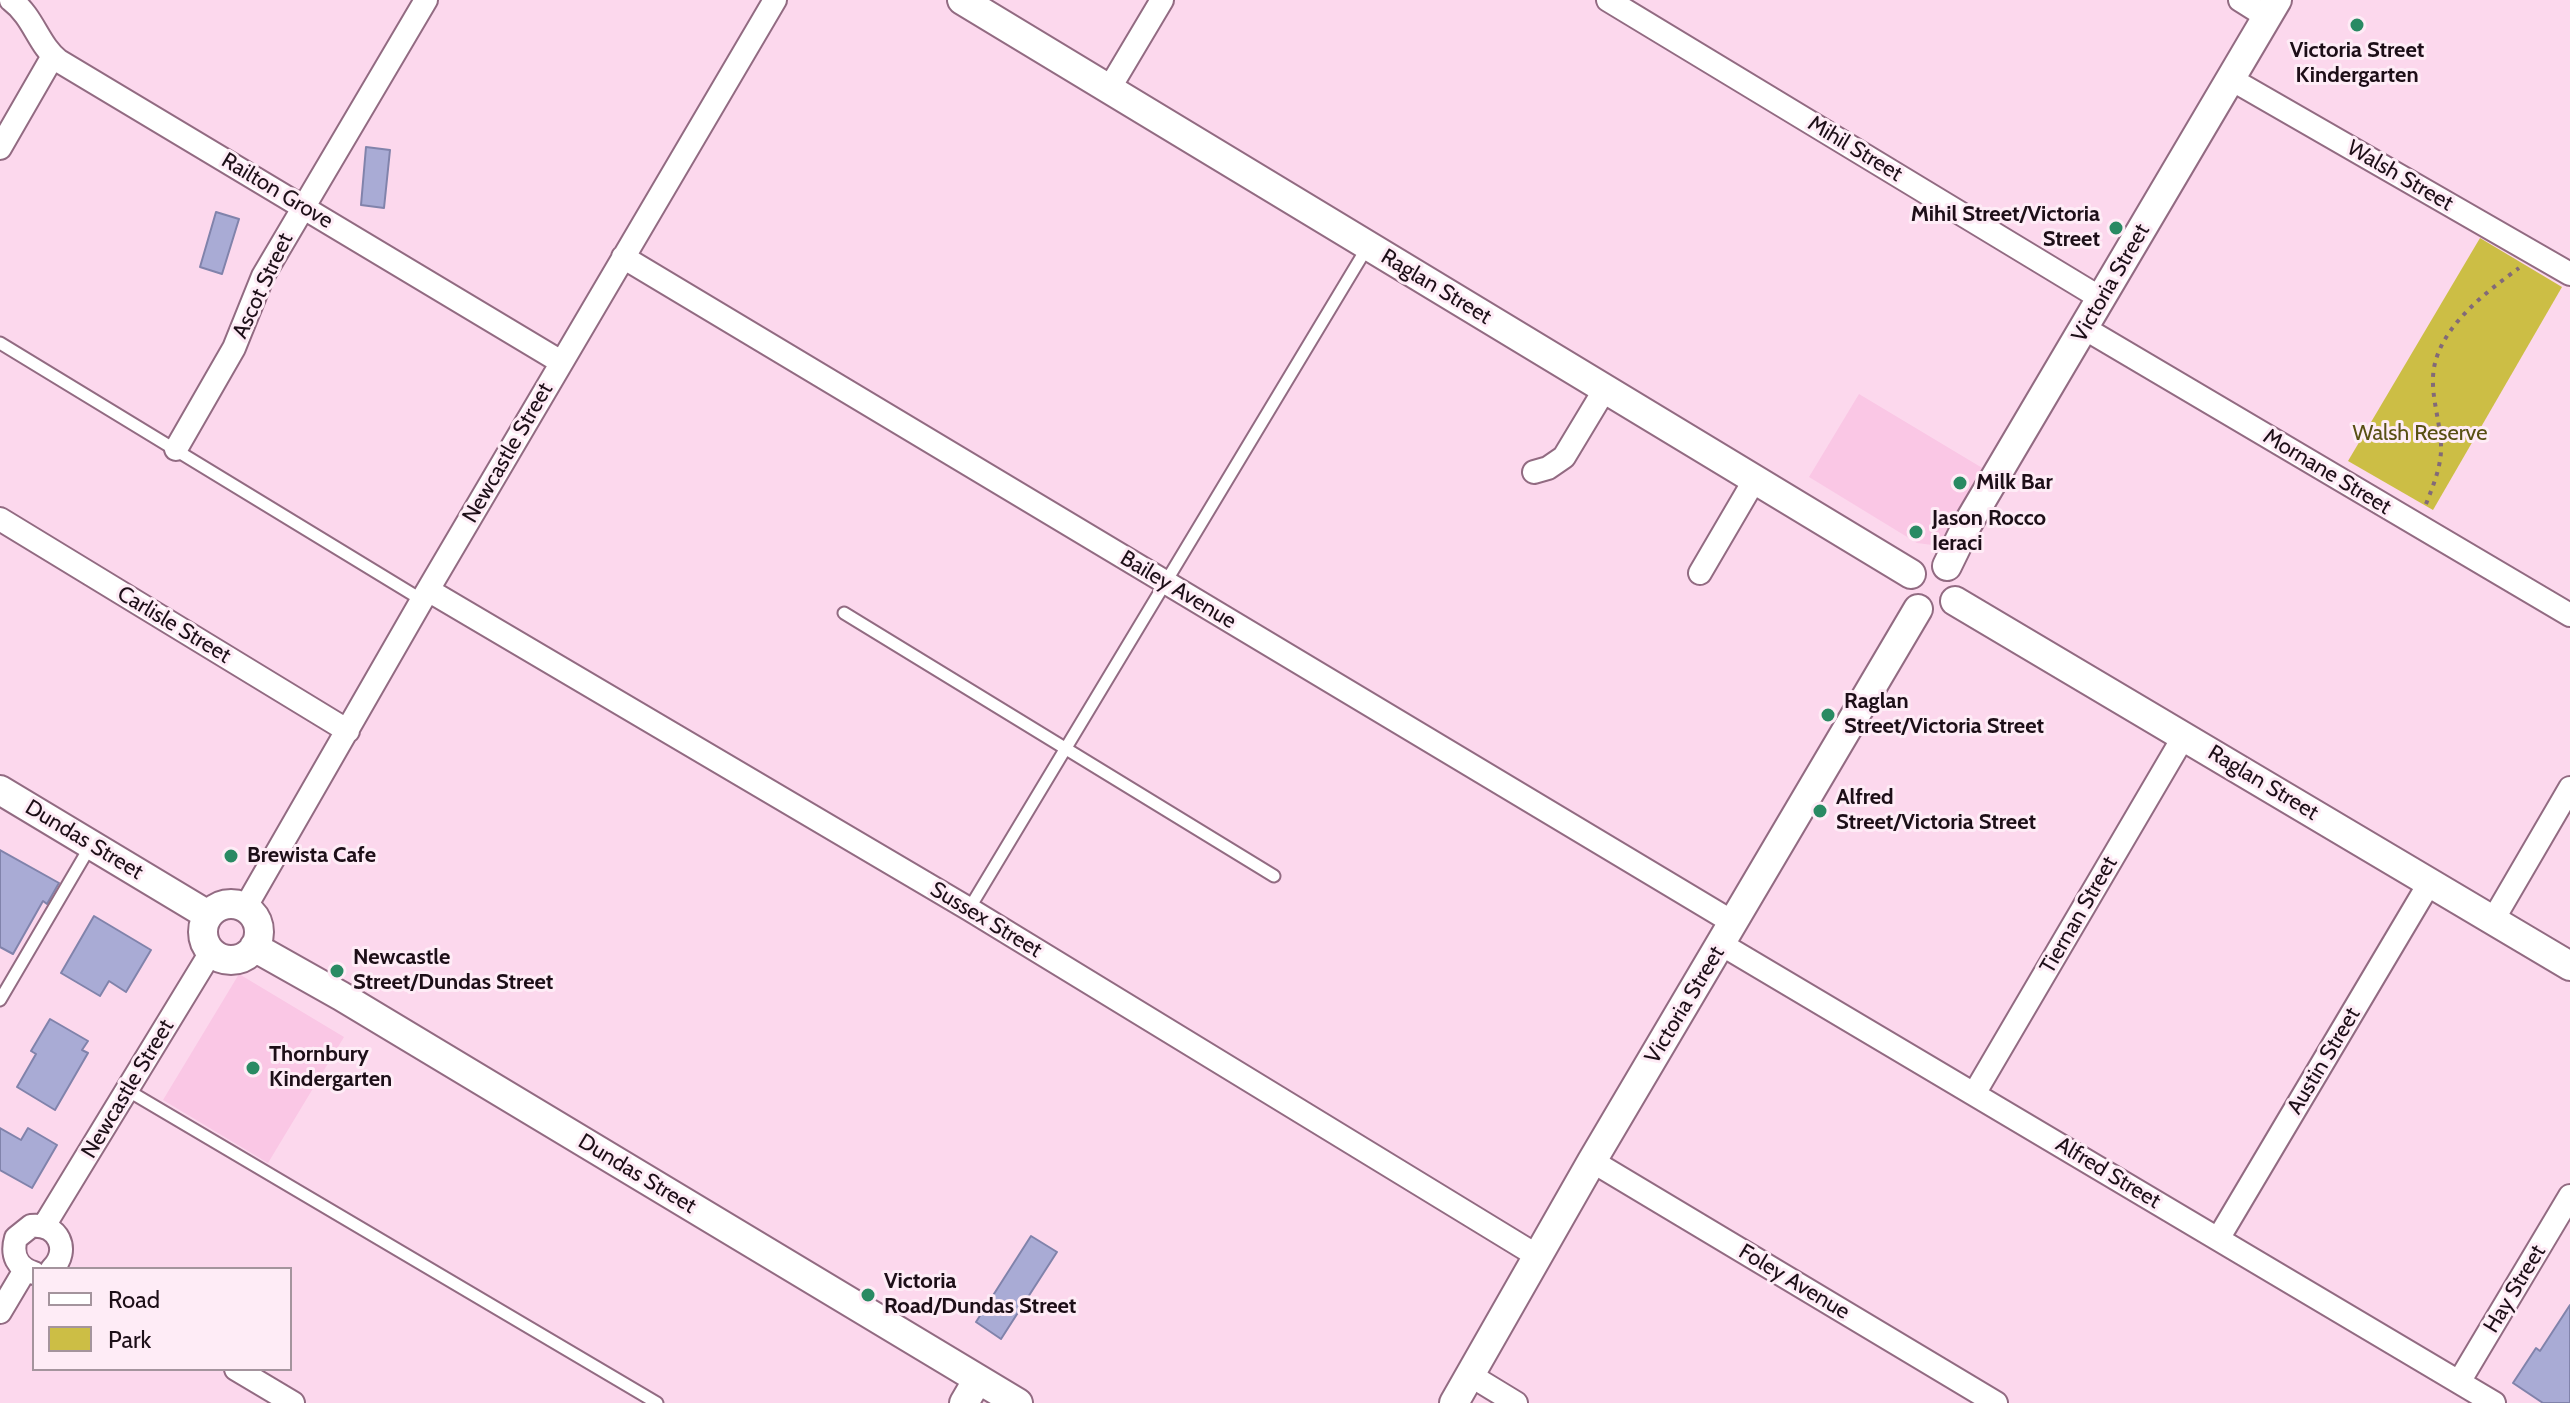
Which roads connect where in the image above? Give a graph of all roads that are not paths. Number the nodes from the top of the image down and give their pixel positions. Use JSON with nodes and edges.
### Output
{"nodes":[{"id":1,"x":11,"y":0,"type":"edge"},
{"id":2,"x":426,"y":0,"type":"edge"},
{"id":3,"x":775,"y":0,"type":"edge"},
{"id":4,"x":962,"y":0,"type":"edge"},
{"id":5,"x":1162,"y":0,"type":"edge"},
{"id":6,"x":1608,"y":0,"type":"edge"},
{"id":7,"x":2240,"y":0,"type":"edge"},
{"id":8,"x":2272,"y":8,"type":"edge"},
{"id":9,"x":53,"y":56,"type":"junction"},
{"id":10,"x":2231,"y":79,"type":"junction"},
{"id":11,"x":1109,"y":89,"type":"junction"},
{"id":12,"x":0,"y":148,"type":"edge"},
{"id":13,"x":303,"y":206,"type":"junction"},
{"id":14,"x":1368,"y":246,"type":"junction"},
{"id":15,"x":623,"y":257,"type":"junction"},
{"id":16,"x":2570,"y":274,"type":"edge"},
{"id":17,"x":2102,"y":299,"type":"junction"},
{"id":18,"x":2084,"y":328,"type":"junction"},
{"id":19,"x":0,"y":343,"type":"edge"},
{"id":20,"x":561,"y":362,"type":"junction"},
{"id":21,"x":1605,"y":389,"type":"junction"},
{"id":22,"x":176,"y":449,"type":"junction"},
{"id":23,"x":1534,"y":472,"type":"dead end"},
{"id":24,"x":1755,"y":479,"type":"junction"},
{"id":25,"x":0,"y":519,"type":"edge"},
{"id":26,"x":1947,"y":566,"type":"junction"},
{"id":27,"x":1700,"y":573,"type":"dead end"},
{"id":28,"x":1911,"y":574,"type":"junction"},
{"id":29,"x":1166,"y":583,"type":"junction"},
{"id":30,"x":425,"y":595,"type":"junction"},
{"id":31,"x":1955,"y":601,"type":"junction"},
{"id":32,"x":1918,"y":609,"type":"junction"},
{"id":33,"x":844,"y":613,"type":"dead end"},
{"id":34,"x":2570,"y":615,"type":"edge"},
{"id":35,"x":348,"y":731,"type":"junction"},
{"id":36,"x":2184,"y":736,"type":"junction"},
{"id":37,"x":1065,"y":747,"type":"junction"},
{"id":38,"x":2570,"y":788,"type":"edge"},
{"id":39,"x":0,"y":790,"type":"edge"},
{"id":40,"x":92,"y":845,"type":"junction"},
{"id":41,"x":1274,"y":876,"type":"dead end"},
{"id":42,"x":2430,"y":882,"type":"junction"},
{"id":43,"x":245,"y":908,"type":"junction"},
{"id":44,"x":969,"y":909,"type":"junction"},
{"id":45,"x":208,"y":915,"type":"junction"},
{"id":46,"x":2493,"y":920,"type":"junction"},
{"id":47,"x":1727,"y":933,"type":"junction"},
{"id":48,"x":254,"y":947,"type":"junction"},
{"id":49,"x":211,"y":952,"type":"junction"},
{"id":50,"x":2570,"y":966,"type":"edge"},
{"id":51,"x":0,"y":1000,"type":"edge"},
{"id":52,"x":127,"y":1090,"type":"junction"},
{"id":53,"x":1974,"y":1094,"type":"junction"},
{"id":54,"x":1592,"y":1161,"type":"junction"},
{"id":55,"x":2570,"y":1196,"type":"edge"},
{"id":56,"x":44,"y":1226,"type":"junction"},
{"id":57,"x":8,"y":1234,"type":"edge"},
{"id":58,"x":2218,"y":1239,"type":"junction"},
{"id":59,"x":1539,"y":1257,"type":"junction"},
{"id":60,"x":60,"y":1267,"type":"edge"},
{"id":61,"x":30,"y":1272,"type":"edge"},
{"id":62,"x":0,"y":1312,"type":"edge"},
{"id":63,"x":239,"y":1371,"type":"edge"},
{"id":64,"x":1470,"y":1375,"type":"junction"},
{"id":65,"x":2459,"y":1382,"type":"junction"},
{"id":66,"x":971,"y":1391,"type":"edge"},
{"id":67,"x":293,"y":1403,"type":"edge"},
{"id":68,"x":657,"y":1403,"type":"edge"},
{"id":69,"x":1018,"y":1403,"type":"edge"},
{"id":70,"x":1454,"y":1403,"type":"edge"},
{"id":71,"x":1516,"y":1403,"type":"edge"},
{"id":72,"x":1996,"y":1403,"type":"edge"},
{"id":73,"x":2494,"y":1403,"type":"edge"}],
"edges":[{"from":1,"to":9,"type":"street","name":"Railton Grove"},
{"from":2,"to":13,"type":"street","name":"Ascot Street"},
{"from":3,"to":15,"type":"street","name":"Newcastle Street"},
{"from":4,"to":11,"type":"street","name":"Raglan Street"},
{"from":5,"to":11,"type":"street"},
{"from":6,"to":17,"type":"street","name":"Mihil Street"},
{"from":7,"to":8,"type":"street"},
{"from":8,"to":10,"type":"street","name":"Victoria Street"},
{"from":9,"to":12,"type":"street"},
{"from":9,"to":13,"type":"street","name":"Railton Grove"},
{"from":10,"to":16,"type":"street","name":"Walsh Street"},
{"from":10,"to":17,"type":"street","name":"Victoria Street"},
{"from":11,"to":14,"type":"street","name":"Raglan Street"},
{"from":13,"to":20,"type":"street","name":"Railton Grove"},
{"from":13,"to":22,"type":"street","name":"Ascot Street"},
{"from":14,"to":21,"type":"street","name":"Raglan Street"},
{"from":14,"to":29,"type":"lane"},
{"from":15,"to":20,"type":"street","name":"Newcastle Street"},
{"from":15,"to":29,"type":"street","name":"Bailey Avenue"},
{"from":17,"to":18,"type":"street","name":"Victoria Street"},
{"from":18,"to":26,"type":"street","name":"Victoria Street"},
{"from":18,"to":34,"type":"street","name":"Mornane Street"},
{"from":19,"to":22,"type":"lane"},
{"from":20,"to":30,"type":"street","name":"Newcastle Street"},
{"from":21,"to":23,"type":"street"},
{"from":21,"to":24,"type":"street","name":"Raglan Street"},
{"from":22,"to":30,"type":"lane"},
{"from":24,"to":27,"type":"street"},
{"from":24,"to":28,"type":"street","name":"Raglan Street"},
{"from":25,"to":35,"type":"street","name":"Carlisle Street"},
{"from":26,"to":28,"type":"street"},
{"from":26,"to":31,"type":"street"},
{"from":28,"to":32,"type":"street"},
{"from":29,"to":37,"type":"lane"},
{"from":29,"to":47,"type":"street","name":"Bailey Avenue"},
{"from":30,"to":35,"type":"street","name":"Newcastle Street"},
{"from":30,"to":44,"type":"street","name":"Sussex Street"},
{"from":31,"to":32,"type":"street"},
{"from":31,"to":36,"type":"street","name":"Raglan Street"},
{"from":32,"to":47,"type":"street","name":"Victoria Street"},
{"from":33,"to":37,"type":"lane"},
{"from":35,"to":43,"type":"street","name":"Newcastle Street"},
{"from":36,"to":42,"type":"street","name":"Raglan Street"},
{"from":36,"to":53,"type":"street","name":"Tiernan Street"},
{"from":37,"to":41,"type":"lane"},
{"from":37,"to":44,"type":"lane"},
{"from":38,"to":46,"type":"street"},
{"from":39,"to":40,"type":"street","name":"Dundas Street"},
{"from":40,"to":45,"type":"street","name":"Dundas Street"},
{"from":40,"to":51,"type":"lane"},
{"from":42,"to":46,"type":"street","name":"Raglan Street"},
{"from":42,"to":58,"type":"street","name":"Austin Street"},
{"from":43,"to":45,"type":"street"},
{"from":43,"to":48,"type":"street"},
{"from":44,"to":59,"type":"street","name":"Sussex Street"},
{"from":45,"to":49,"type":"street"},
{"from":46,"to":50,"type":"street","name":"Raglan Street"},
{"from":47,"to":53,"type":"street","name":"Alfred Street"},
{"from":47,"to":54,"type":"street","name":"Victoria Street"},
{"from":48,"to":49,"type":"street"},
{"from":48,"to":66,"type":"street","name":"Dundas Street"},
{"from":49,"to":52,"type":"street","name":"Newcastle Street"},
{"from":52,"to":56,"type":"street","name":"Newcastle Street"},
{"from":52,"to":68,"type":"lane"},
{"from":53,"to":58,"type":"street","name":"Alfred Street"},
{"from":54,"to":59,"type":"street","name":"Victoria Street"},
{"from":54,"to":72,"type":"street","name":"Foley Avenue"},
{"from":55,"to":65,"type":"street","name":"Hay Street"},
{"from":56,"to":57,"type":"street"},
{"from":56,"to":60,"type":"street"},
{"from":57,"to":61,"type":"street"},
{"from":58,"to":65,"type":"street","name":"Alfred Street"},
{"from":59,"to":64,"type":"street","name":"Victoria Street"},
{"from":61,"to":62,"type":"street"},
{"from":63,"to":67,"type":"street"},
{"from":64,"to":70,"type":"street","name":"Victoria Street"},
{"from":64,"to":71,"type":"street"},
{"from":65,"to":73,"type":"street","name":"Alfred Street"},
{"from":66,"to":69,"type":"street","name":"Dundas Street"}]}
